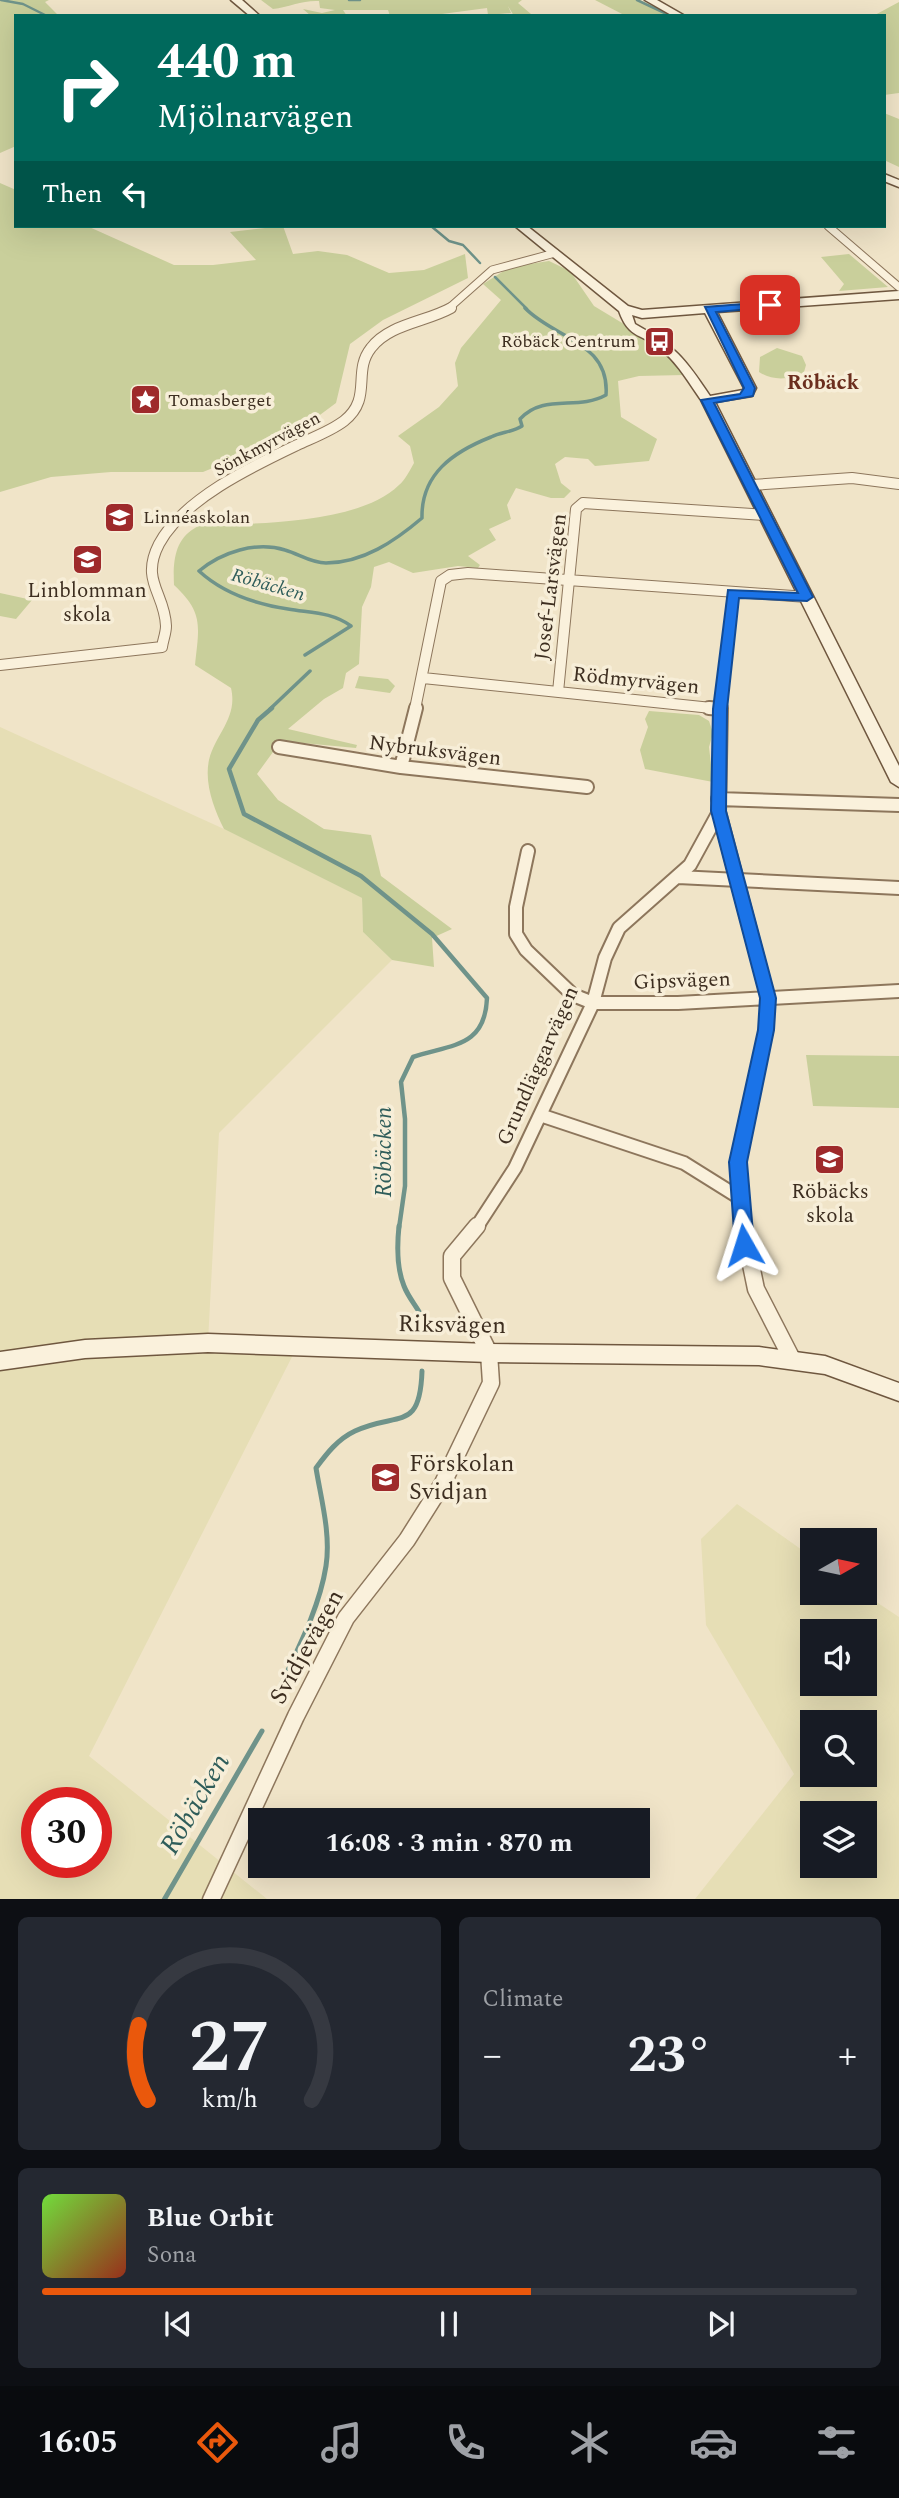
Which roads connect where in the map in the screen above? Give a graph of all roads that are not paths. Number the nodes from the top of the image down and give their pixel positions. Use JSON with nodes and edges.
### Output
{"nodes":[{"id":1,"x":236,"y":0,"type":"edge"},
{"id":2,"x":650,"y":0,"type":"edge"},
{"id":3,"x":250,"y":14,"type":"edge"},
{"id":4,"x":677,"y":14,"type":"edge"},
{"id":5,"x":523,"y":228,"type":"edge"},
{"id":6,"x":830,"y":228,"type":"edge"},
{"id":7,"x":555,"y":253,"type":"junction"},
{"id":8,"x":899,"y":287,"type":"edge"},
{"id":9,"x":899,"y":295,"type":"edge"},
{"id":10,"x":624,"y":309,"type":"junction"},
{"id":11,"x":709,"y":309,"type":"junction"},
{"id":12,"x":707,"y":400,"type":"junction"},
{"id":13,"x":899,"y":484,"type":"edge"},
{"id":14,"x":752,"y":485,"type":"junction"},
{"id":15,"x":766,"y":515,"type":"junction"},
{"id":16,"x":569,"y":579,"type":"junction"},
{"id":17,"x":733,"y":593,"type":"junction"},
{"id":18,"x":807,"y":597,"type":"junction"},
{"id":19,"x":0,"y":665,"type":"edge"},
{"id":20,"x":423,"y":678,"type":"junction"},
{"id":21,"x":558,"y":692,"type":"junction"},
{"id":22,"x":720,"y":709,"type":"junction"},
{"id":23,"x":279,"y":747,"type":"dead end"},
{"id":24,"x":401,"y":767,"type":"junction"},
{"id":25,"x":899,"y":782,"type":"edge"},
{"id":26,"x":587,"y":787,"type":"dead end"},
{"id":27,"x":718,"y":805,"type":"junction"},
{"id":28,"x":899,"y":805,"type":"edge"},
{"id":29,"x":528,"y":851,"type":"dead end"},
{"id":30,"x":678,"y":877,"type":"junction"},
{"id":31,"x":736,"y":881,"type":"junction"},
{"id":32,"x":899,"y":888,"type":"edge"},
{"id":33,"x":899,"y":991,"type":"edge"},
{"id":34,"x":768,"y":998,"type":"junction"},
{"id":35,"x":593,"y":1003,"type":"junction"},
{"id":36,"x":540,"y":1115,"type":"junction"},
{"id":37,"x":740,"y":1198,"type":"junction"},
{"id":38,"x":489,"y":1353,"type":"junction"},
{"id":39,"x":792,"y":1359,"type":"junction"},
{"id":40,"x":0,"y":1361,"type":"edge"},
{"id":41,"x":899,"y":1392,"type":"edge"},
{"id":42,"x":211,"y":1899,"type":"edge"}],
"edges":[{"from":1,"to":3,"type":"street"},
{"from":2,"to":4,"type":"street"},
{"from":5,"to":7,"type":"street"},
{"from":6,"to":8,"type":"street"},
{"from":7,"to":10,"type":"street"},
{"from":7,"to":19,"type":"street","name":"Sönkmyrvägen"},
{"from":9,"to":11,"type":"street"},
{"from":10,"to":11,"type":"street"},
{"from":10,"to":12,"type":"street"},
{"from":11,"to":12,"type":"street"},
{"from":12,"to":14,"type":"street"},
{"from":13,"to":14,"type":"street"},
{"from":14,"to":15,"type":"street"},
{"from":15,"to":16,"type":"street","name":"Josef-Larsvägen"},
{"from":15,"to":18,"type":"street"},
{"from":16,"to":17,"type":"street"},
{"from":16,"to":20,"type":"street"},
{"from":16,"to":21,"type":"street","name":"Josef-Larsvägen"},
{"from":17,"to":18,"type":"street"},
{"from":17,"to":22,"type":"street"},
{"from":18,"to":25,"type":"street"},
{"from":20,"to":21,"type":"street","name":"Rödmyrvägen"},
{"from":20,"to":24,"type":"street"},
{"from":21,"to":22,"type":"street","name":"Rödmyrvägen"},
{"from":22,"to":27,"type":"street"},
{"from":23,"to":24,"type":"street","name":"Nybruksvägen"},
{"from":24,"to":26,"type":"street","name":"Nybruksvägen"},
{"from":27,"to":28,"type":"street"},
{"from":27,"to":30,"type":"street","name":"Grundläggarvägen"},
{"from":27,"to":31,"type":"street"},
{"from":29,"to":35,"type":"street"},
{"from":30,"to":31,"type":"street"},
{"from":30,"to":35,"type":"street","name":"Grundläggarvägen"},
{"from":31,"to":32,"type":"street"},
{"from":31,"to":34,"type":"street"},
{"from":33,"to":34,"type":"street","name":"Gipsvägen"},
{"from":34,"to":35,"type":"street","name":"Gipsvägen"},
{"from":34,"to":37,"type":"street"},
{"from":35,"to":36,"type":"street","name":"Grundläggarvägen"},
{"from":36,"to":37,"type":"street"},
{"from":36,"to":38,"type":"street","name":"Grundläggarvägen"},
{"from":37,"to":39,"type":"street"},
{"from":38,"to":39,"type":"street","name":"Riksvägen"},
{"from":38,"to":40,"type":"street","name":"Riksvägen"},
{"from":38,"to":42,"type":"street","name":"Svidjevägen"},
{"from":39,"to":41,"type":"street","name":"Riksvägen"}]}
